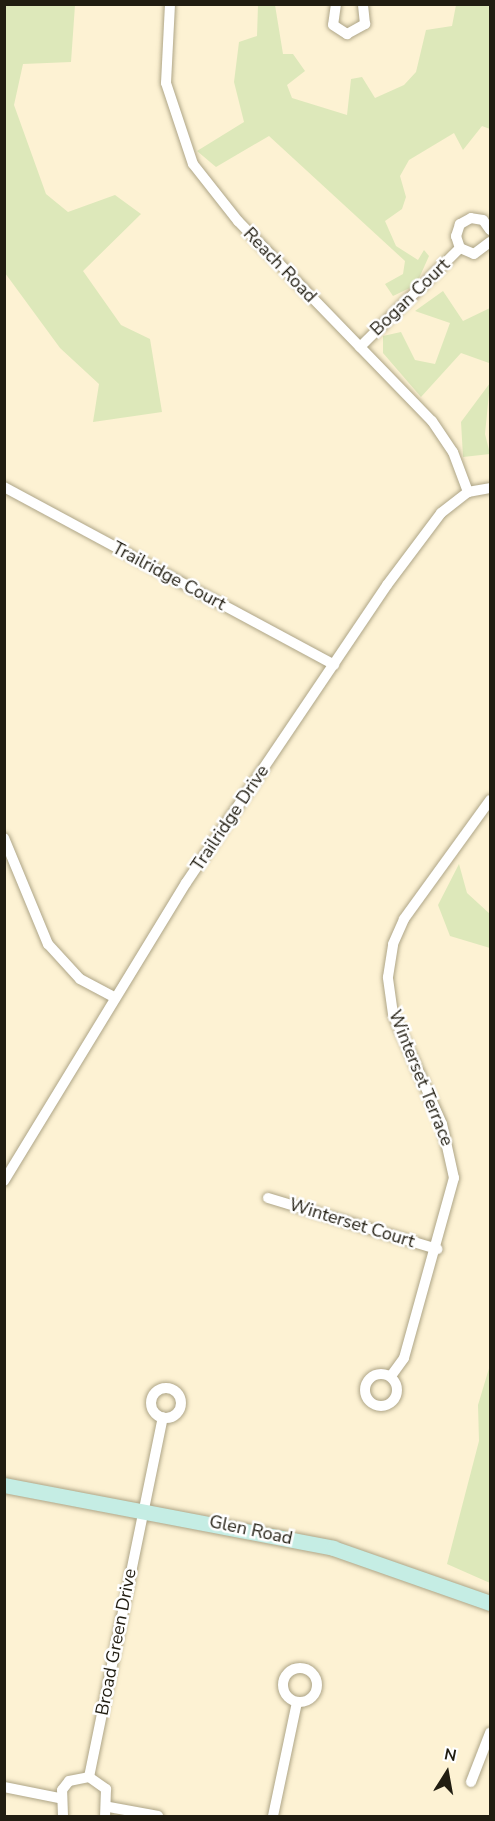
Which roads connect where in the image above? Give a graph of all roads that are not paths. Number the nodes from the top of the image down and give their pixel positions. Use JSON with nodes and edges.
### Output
{"nodes":[{"id":1,"x":170,"y":4,"type":"edge"},
{"id":2,"x":363,"y":4,"type":"edge"},
{"id":3,"x":334,"y":5,"type":"edge"},
{"id":4,"x":490,"y":230,"type":"edge"},
{"id":5,"x":490,"y":242,"type":"edge"},
{"id":6,"x":460,"y":248,"type":"junction"},
{"id":7,"x":360,"y":347,"type":"junction"},
{"id":8,"x":4,"y":487,"type":"edge"},
{"id":9,"x":490,"y":488,"type":"edge"},
{"id":10,"x":468,"y":492,"type":"junction"},
{"id":11,"x":334,"y":664,"type":"junction"},
{"id":12,"x":490,"y":800,"type":"edge"},
{"id":13,"x":4,"y":838,"type":"edge"},
{"id":14,"x":115,"y":998,"type":"junction"},
{"id":15,"x":4,"y":1181,"type":"edge"},
{"id":16,"x":268,"y":1198,"type":"dead end"},
{"id":17,"x":436,"y":1249,"type":"junction"},
{"id":18,"x":391,"y":1376,"type":"dead end"},
{"id":19,"x":163,"y":1418,"type":"dead end"},
{"id":20,"x":4,"y":1485,"type":"edge"},
{"id":21,"x":143,"y":1508,"type":"junction"},
{"id":22,"x":490,"y":1603,"type":"edge"},
{"id":23,"x":297,"y":1702,"type":"dead end"},
{"id":24,"x":490,"y":1733,"type":"edge"},
{"id":25,"x":89,"y":1777,"type":"junction"},
{"id":26,"x":471,"y":1782,"type":"dead end"},
{"id":27,"x":4,"y":1787,"type":"edge"},
{"id":28,"x":59,"y":1798,"type":"junction"},
{"id":29,"x":107,"y":1812,"type":"edge"},
{"id":30,"x":63,"y":1816,"type":"edge"},
{"id":31,"x":158,"y":1816,"type":"edge"},
{"id":32,"x":273,"y":1816,"type":"edge"}],
"edges":[{"from":1,"to":7,"type":"street","name":"Reach Road"},
{"from":2,"to":3,"type":"street"},
{"from":4,"to":6,"type":"street","name":"Bogan Court"},
{"from":5,"to":6,"type":"street","name":"Bogan Court"},
{"from":6,"to":7,"type":"street","name":"Bogan Court"},
{"from":7,"to":10,"type":"street","name":"Reach Road"},
{"from":8,"to":11,"type":"street","name":"Trailridge Court"},
{"from":9,"to":10,"type":"street"},
{"from":10,"to":11,"type":"street","name":"Trailridge Drive"},
{"from":11,"to":14,"type":"street","name":"Trailridge Drive"},
{"from":12,"to":17,"type":"street","name":"Winterset Terrace"},
{"from":13,"to":14,"type":"street"},
{"from":14,"to":15,"type":"street","name":"Trailridge Drive"},
{"from":16,"to":17,"type":"street","name":"Winterset Court"},
{"from":17,"to":18,"type":"street","name":"Winterset Terrace"},
{"from":19,"to":21,"type":"street","name":"Broad Green Drive"},
{"from":20,"to":21,"type":"main road","name":"Glen Road"},
{"from":21,"to":22,"type":"main road","name":"Glen Road"},
{"from":21,"to":25,"type":"street","name":"Broad Green Drive"},
{"from":23,"to":32,"type":"street"},
{"from":24,"to":26,"type":"street"},
{"from":25,"to":28,"type":"street"},
{"from":25,"to":29,"type":"street"},
{"from":27,"to":28,"type":"street"},
{"from":28,"to":30,"type":"street"},
{"from":29,"to":31,"type":"street"}]}
